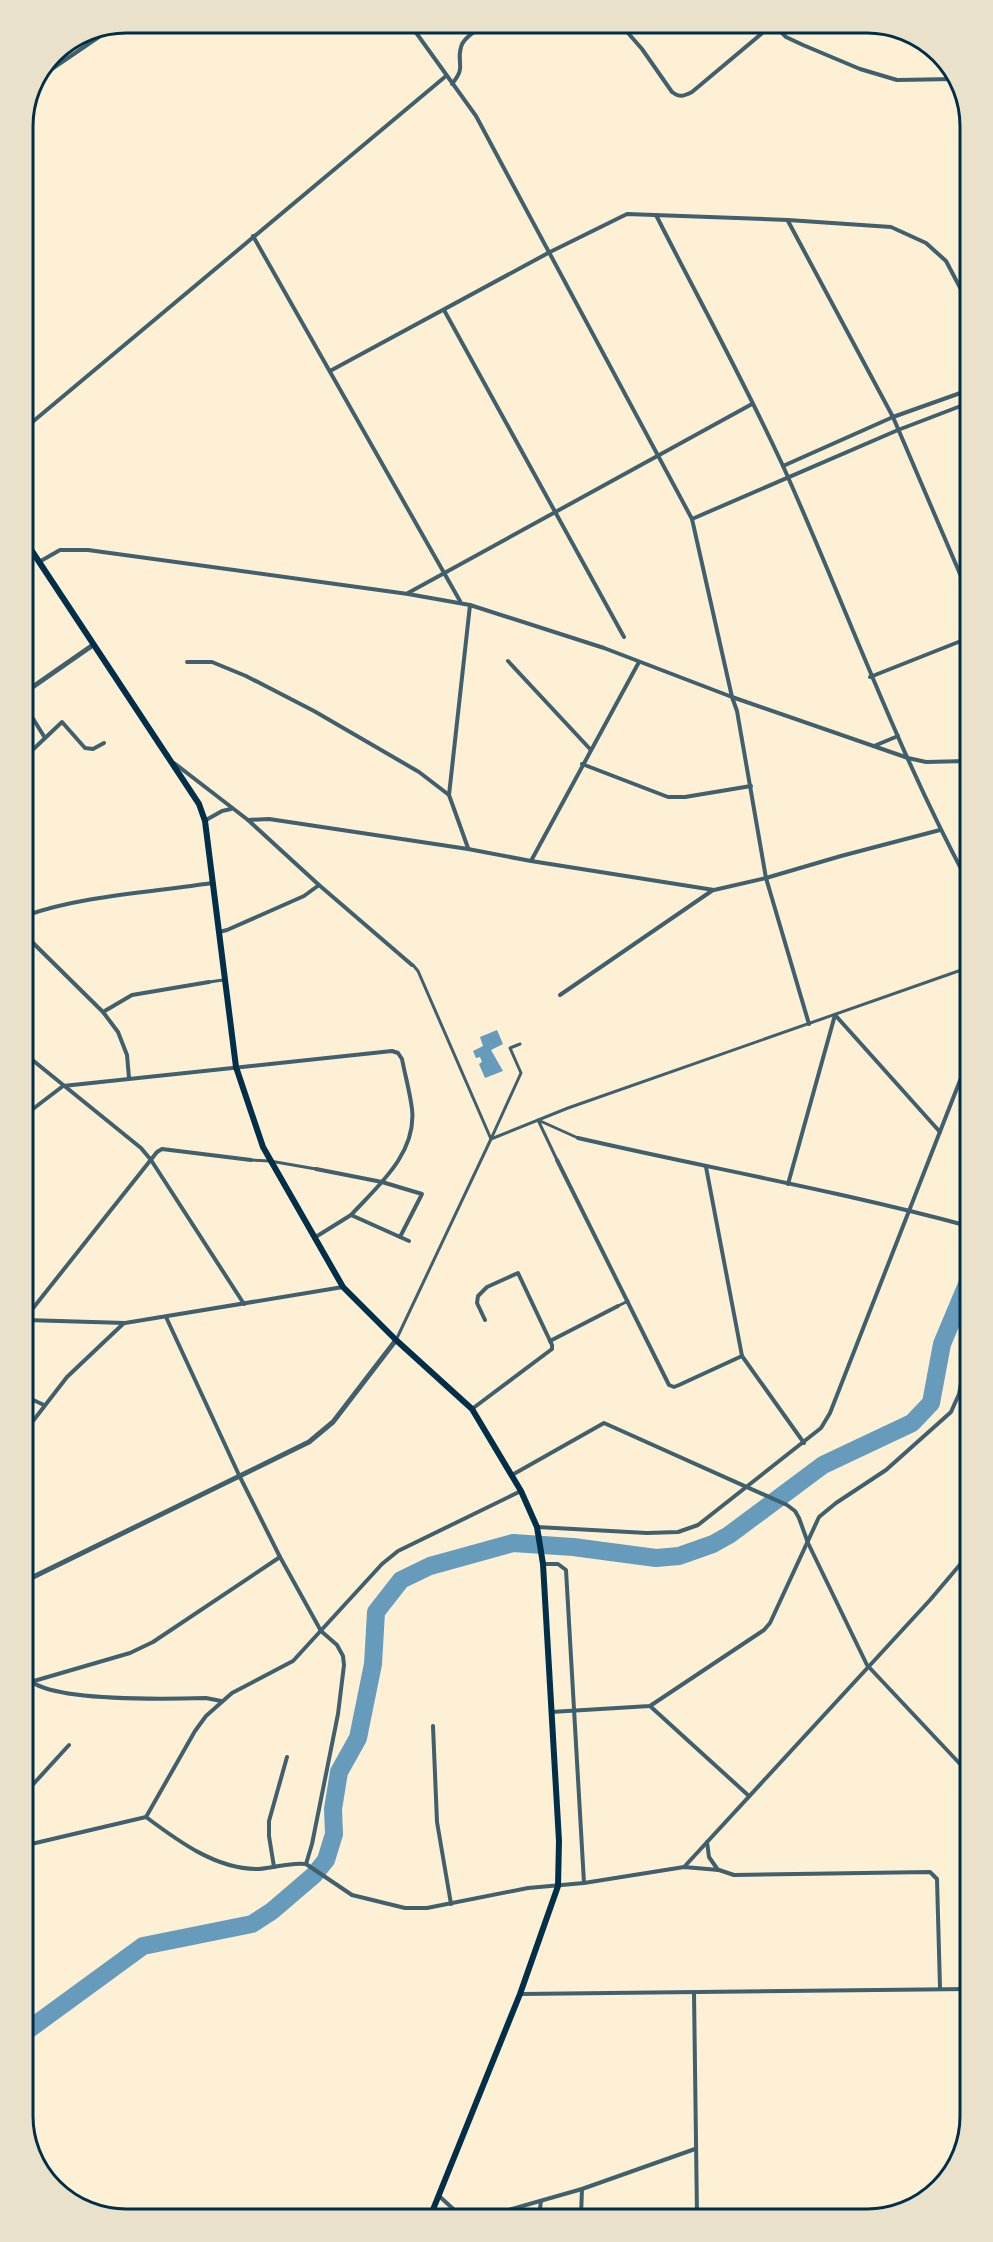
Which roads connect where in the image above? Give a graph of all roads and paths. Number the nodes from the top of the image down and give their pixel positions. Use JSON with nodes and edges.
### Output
{"nodes":[{"id":1,"x":416,"y":33,"type":"edge"},
{"id":2,"x":474,"y":33,"type":"edge"},
{"id":3,"x":628,"y":33,"type":"edge"},
{"id":4,"x":762,"y":33,"type":"edge"},
{"id":5,"x":782,"y":33,"type":"edge"},
{"id":6,"x":97,"y":38,"type":"edge"},
{"id":7,"x":52,"y":69,"type":"edge"},
{"id":8,"x":446,"y":75,"type":"junction"},
{"id":9,"x":948,"y":79,"type":"edge"},
{"id":10,"x":452,"y":84,"type":"junction"},
{"id":11,"x":656,"y":215,"type":"junction"},
{"id":12,"x":788,"y":220,"type":"junction"},
{"id":13,"x":254,"y":236,"type":"junction"},
{"id":14,"x":549,"y":252,"type":"junction"},
{"id":15,"x":960,"y":288,"type":"edge"},
{"id":16,"x":444,"y":310,"type":"junction"},
{"id":17,"x":330,"y":371,"type":"junction"},
{"id":18,"x":960,"y":393,"type":"edge"},
{"id":19,"x":752,"y":404,"type":"junction"},
{"id":20,"x":960,"y":406,"type":"edge"},
{"id":21,"x":892,"y":417,"type":"junction"},
{"id":22,"x":33,"y":421,"type":"edge"},
{"id":23,"x":898,"y":430,"type":"junction"},
{"id":24,"x":658,"y":455,"type":"junction"},
{"id":25,"x":783,"y":466,"type":"junction"},
{"id":26,"x":788,"y":479,"type":"junction"},
{"id":27,"x":555,"y":512,"type":"junction"},
{"id":28,"x":692,"y":519,"type":"junction"},
{"id":29,"x":33,"y":553,"type":"edge"},
{"id":30,"x":39,"y":562,"type":"junction"},
{"id":31,"x":444,"y":573,"type":"junction"},
{"id":32,"x":960,"y":574,"type":"edge"},
{"id":33,"x":408,"y":594,"type":"junction"},
{"id":34,"x":460,"y":602,"type":"junction"},
{"id":35,"x":470,"y":604,"type":"junction"},
{"id":36,"x":624,"y":637,"type":"dead end"},
{"id":37,"x":960,"y":641,"type":"edge"},
{"id":38,"x":93,"y":645,"type":"junction"},
{"id":39,"x":508,"y":661,"type":"dead end"},
{"id":40,"x":187,"y":662,"type":"dead end"},
{"id":41,"x":639,"y":662,"type":"junction"},
{"id":42,"x":870,"y":677,"type":"junction"},
{"id":43,"x":33,"y":687,"type":"edge"},
{"id":44,"x":732,"y":698,"type":"junction"},
{"id":45,"x":33,"y":719,"type":"edge"},
{"id":46,"x":898,"y":736,"type":"junction"},
{"id":47,"x":45,"y":738,"type":"junction"},
{"id":48,"x":104,"y":743,"type":"dead end"},
{"id":49,"x":874,"y":746,"type":"junction"},
{"id":50,"x":33,"y":749,"type":"edge"},
{"id":51,"x":590,"y":749,"type":"junction"},
{"id":52,"x":908,"y":758,"type":"junction"},
{"id":53,"x":169,"y":759,"type":"junction"},
{"id":54,"x":960,"y":761,"type":"edge"},
{"id":55,"x":582,"y":764,"type":"junction"},
{"id":56,"x":751,"y":786,"type":"junction"},
{"id":57,"x":449,"y":795,"type":"junction"},
{"id":58,"x":232,"y":808,"type":"junction"},
{"id":59,"x":248,"y":820,"type":"junction"},
{"id":60,"x":205,"y":821,"type":"junction"},
{"id":61,"x":940,"y":830,"type":"junction"},
{"id":62,"x":468,"y":849,"type":"junction"},
{"id":63,"x":531,"y":861,"type":"junction"},
{"id":64,"x":960,"y":867,"type":"edge"},
{"id":65,"x":766,"y":878,"type":"junction"},
{"id":66,"x":212,"y":883,"type":"junction"},
{"id":67,"x":319,"y":885,"type":"junction"},
{"id":68,"x":714,"y":890,"type":"junction"},
{"id":69,"x":33,"y":913,"type":"edge"},
{"id":70,"x":219,"y":932,"type":"junction"},
{"id":71,"x":33,"y":943,"type":"edge"},
{"id":72,"x":412,"y":965,"type":"joint"},
{"id":73,"x":960,"y":970,"type":"edge"},
{"id":74,"x":225,"y":980,"type":"junction"},
{"id":75,"x":208,"y":982,"type":"joint"},
{"id":76,"x":560,"y":994,"type":"dead end"},
{"id":77,"x":103,"y":1012,"type":"junction"},
{"id":78,"x":835,"y":1015,"type":"junction"},
{"id":79,"x":809,"y":1024,"type":"junction"},
{"id":80,"x":520,"y":1044,"type":"dead end"},
{"id":81,"x":33,"y":1061,"type":"edge"},
{"id":82,"x":236,"y":1067,"type":"junction"},
{"id":83,"x":129,"y":1078,"type":"junction"},
{"id":84,"x":960,"y":1081,"type":"edge"},
{"id":85,"x":63,"y":1086,"type":"junction"},
{"id":86,"x":33,"y":1109,"type":"edge"},
{"id":87,"x":538,"y":1120,"type":"junction"},
{"id":88,"x":940,"y":1132,"type":"junction"},
{"id":89,"x":578,"y":1138,"type":"joint"},
{"id":90,"x":491,"y":1139,"type":"junction"},
{"id":91,"x":151,"y":1160,"type":"junction"},
{"id":92,"x":251,"y":1160,"type":"joint"},
{"id":93,"x":557,"y":1160,"type":"joint"},
{"id":94,"x":270,"y":1161,"type":"junction"},
{"id":95,"x":706,"y":1167,"type":"junction"},
{"id":96,"x":316,"y":1169,"type":"joint"},
{"id":97,"x":382,"y":1182,"type":"junction"},
{"id":98,"x":788,"y":1184,"type":"junction"},
{"id":99,"x":909,"y":1210,"type":"junction"},
{"id":100,"x":351,"y":1215,"type":"junction"},
{"id":101,"x":960,"y":1224,"type":"edge"},
{"id":102,"x":400,"y":1237,"type":"junction"},
{"id":103,"x":314,"y":1238,"type":"junction"},
{"id":104,"x":409,"y":1241,"type":"dead end"},
{"id":105,"x":343,"y":1287,"type":"junction"},
{"id":106,"x":628,"y":1301,"type":"junction"},
{"id":107,"x":244,"y":1304,"type":"junction"},
{"id":108,"x":618,"y":1306,"type":"joint"},
{"id":109,"x":33,"y":1310,"type":"edge"},
{"id":110,"x":166,"y":1317,"type":"junction"},
{"id":111,"x":33,"y":1319,"type":"edge"},
{"id":112,"x":485,"y":1320,"type":"dead end"},
{"id":113,"x":125,"y":1323,"type":"junction"},
{"id":114,"x":396,"y":1340,"type":"junction"},
{"id":115,"x":550,"y":1341,"type":"junction"},
{"id":116,"x":742,"y":1356,"type":"junction"},
{"id":117,"x":960,"y":1389,"type":"edge"},
{"id":118,"x":33,"y":1400,"type":"edge"},
{"id":119,"x":44,"y":1405,"type":"junction"},
{"id":120,"x":472,"y":1409,"type":"junction"},
{"id":121,"x":33,"y":1420,"type":"edge"},
{"id":122,"x":804,"y":1443,"type":"junction"},
{"id":123,"x":239,"y":1475,"type":"junction"},
{"id":124,"x":512,"y":1475,"type":"junction"},
{"id":125,"x":746,"y":1488,"type":"junction"},
{"id":126,"x":521,"y":1491,"type":"junction"},
{"id":127,"x":537,"y":1527,"type":"junction"},
{"id":128,"x":808,"y":1543,"type":"junction"},
{"id":129,"x":280,"y":1557,"type":"junction"},
{"id":130,"x":543,"y":1564,"type":"junction"},
{"id":131,"x":960,"y":1567,"type":"edge"},
{"id":132,"x":33,"y":1578,"type":"edge"},
{"id":133,"x":321,"y":1631,"type":"junction"},
{"id":134,"x":867,"y":1665,"type":"junction"},
{"id":135,"x":33,"y":1681,"type":"edge"},
{"id":136,"x":33,"y":1684,"type":"edge"},
{"id":137,"x":221,"y":1701,"type":"junction"},
{"id":138,"x":650,"y":1706,"type":"junction"},
{"id":139,"x":575,"y":1711,"type":"junction"},
{"id":140,"x":551,"y":1712,"type":"junction"},
{"id":141,"x":433,"y":1726,"type":"dead end"},
{"id":142,"x":69,"y":1745,"type":"dead end"},
{"id":143,"x":287,"y":1757,"type":"dead end"},
{"id":144,"x":960,"y":1764,"type":"edge"},
{"id":145,"x":33,"y":1784,"type":"edge"},
{"id":146,"x":748,"y":1796,"type":"junction"},
{"id":147,"x":146,"y":1817,"type":"junction"},
{"id":148,"x":707,"y":1842,"type":"junction"},
{"id":149,"x":33,"y":1844,"type":"edge"},
{"id":150,"x":308,"y":1865,"type":"junction"},
{"id":151,"x":684,"y":1867,"type":"junction"},
{"id":152,"x":274,"y":1868,"type":"junction"},
{"id":153,"x":719,"y":1870,"type":"junction"},
{"id":154,"x":584,"y":1883,"type":"junction"},
{"id":155,"x":558,"y":1886,"type":"junction"},
{"id":156,"x":451,"y":1904,"type":"junction"},
{"id":157,"x":940,"y":1988,"type":"junction"},
{"id":158,"x":960,"y":1989,"type":"edge"},
{"id":159,"x":694,"y":1993,"type":"junction"},
{"id":160,"x":520,"y":1994,"type":"junction"},
{"id":161,"x":695,"y":2149,"type":"junction"},
{"id":162,"x":582,"y":2189,"type":"junction"},
{"id":163,"x":438,"y":2195,"type":"junction"},
{"id":164,"x":540,"y":2201,"type":"junction"},
{"id":165,"x":433,"y":2209,"type":"edge"},
{"id":166,"x":453,"y":2209,"type":"edge"},
{"id":167,"x":512,"y":2209,"type":"edge"},
{"id":168,"x":539,"y":2209,"type":"edge"},
{"id":169,"x":581,"y":2209,"type":"edge"},
{"id":170,"x":697,"y":2209,"type":"edge"}],
"edges":[{"from":1,"to":8,"type":"street"},
{"from":2,"to":10,"type":"street"},
{"from":3,"to":4,"type":"street"},
{"from":5,"to":9,"type":"street"},
{"from":6,"to":7,"type":"street"},
{"from":8,"to":10,"type":"street"},
{"from":8,"to":13,"type":"street"},
{"from":10,"to":14,"type":"street"},
{"from":11,"to":12,"type":"street"},
{"from":11,"to":14,"type":"street"},
{"from":11,"to":19,"type":"street"},
{"from":12,"to":15,"type":"street"},
{"from":12,"to":21,"type":"street"},
{"from":13,"to":17,"type":"street"},
{"from":13,"to":22,"type":"street"},
{"from":14,"to":16,"type":"street"},
{"from":14,"to":24,"type":"street"},
{"from":16,"to":17,"type":"street"},
{"from":16,"to":27,"type":"street"},
{"from":17,"to":31,"type":"street"},
{"from":18,"to":21,"type":"street"},
{"from":19,"to":24,"type":"street"},
{"from":19,"to":25,"type":"street"},
{"from":20,"to":23,"type":"street"},
{"from":21,"to":23,"type":"street"},
{"from":21,"to":25,"type":"street"},
{"from":23,"to":26,"type":"street"},
{"from":23,"to":32,"type":"street"},
{"from":24,"to":27,"type":"street"},
{"from":24,"to":28,"type":"street"},
{"from":25,"to":26,"type":"street"},
{"from":26,"to":28,"type":"street"},
{"from":26,"to":42,"type":"street"},
{"from":27,"to":31,"type":"street"},
{"from":27,"to":36,"type":"street"},
{"from":28,"to":44,"type":"street"},
{"from":29,"to":30,"type":"main road"},
{"from":30,"to":33,"type":"street"},
{"from":30,"to":38,"type":"main road"},
{"from":31,"to":33,"type":"street"},
{"from":31,"to":34,"type":"street"},
{"from":33,"to":34,"type":"street"},
{"from":34,"to":35,"type":"street"},
{"from":35,"to":41,"type":"street"},
{"from":35,"to":57,"type":"street"},
{"from":37,"to":42,"type":"street"},
{"from":38,"to":43,"type":"street"},
{"from":38,"to":53,"type":"main road"},
{"from":39,"to":51,"type":"street"},
{"from":40,"to":57,"type":"street"},
{"from":41,"to":44,"type":"street"},
{"from":41,"to":51,"type":"street"},
{"from":42,"to":46,"type":"street"},
{"from":44,"to":49,"type":"street"},
{"from":44,"to":56,"type":"street"},
{"from":45,"to":47,"type":"street"},
{"from":46,"to":49,"type":"street"},
{"from":46,"to":52,"type":"street"},
{"from":47,"to":48,"type":"street"},
{"from":47,"to":50,"type":"street"},
{"from":49,"to":52,"type":"street"},
{"from":51,"to":55,"type":"street"},
{"from":52,"to":54,"type":"street"},
{"from":52,"to":61,"type":"street"},
{"from":53,"to":58,"type":"street"},
{"from":53,"to":60,"type":"main road"},
{"from":55,"to":56,"type":"street"},
{"from":55,"to":63,"type":"street"},
{"from":56,"to":65,"type":"street"},
{"from":57,"to":62,"type":"street"},
{"from":58,"to":59,"type":"street"},
{"from":58,"to":60,"type":"street"},
{"from":59,"to":62,"type":"street"},
{"from":59,"to":67,"type":"street"},
{"from":60,"to":66,"type":"main road"},
{"from":61,"to":64,"type":"street"},
{"from":61,"to":65,"type":"street"},
{"from":62,"to":63,"type":"street"},
{"from":63,"to":68,"type":"street"},
{"from":65,"to":68,"type":"street"},
{"from":65,"to":79,"type":"street"},
{"from":66,"to":69,"type":"street"},
{"from":66,"to":70,"type":"main road"},
{"from":67,"to":70,"type":"street"},
{"from":67,"to":72,"type":"street"},
{"from":68,"to":76,"type":"street"},
{"from":70,"to":74,"type":"main road"},
{"from":71,"to":77,"type":"street"},
{"from":72,"to":90,"type":"street"},
{"from":73,"to":78,"type":"street"},
{"from":74,"to":75,"type":"street"},
{"from":74,"to":82,"type":"main road"},
{"from":75,"to":77,"type":"street"},
{"from":77,"to":83,"type":"street"},
{"from":78,"to":79,"type":"street"},
{"from":78,"to":88,"type":"street"},
{"from":78,"to":98,"type":"street"},
{"from":79,"to":87,"type":"street"},
{"from":80,"to":90,"type":"street"},
{"from":81,"to":85,"type":"street"},
{"from":82,"to":83,"type":"street"},
{"from":82,"to":94,"type":"main road"},
{"from":82,"to":97,"type":"street"},
{"from":83,"to":85,"type":"street"},
{"from":84,"to":88,"type":"street"},
{"from":85,"to":86,"type":"street"},
{"from":85,"to":91,"type":"street"},
{"from":87,"to":89,"type":"street"},
{"from":87,"to":90,"type":"street"},
{"from":87,"to":93,"type":"street"},
{"from":88,"to":99,"type":"street"},
{"from":89,"to":95,"type":"street"},
{"from":90,"to":114,"type":"street"},
{"from":91,"to":92,"type":"street"},
{"from":91,"to":107,"type":"street"},
{"from":91,"to":109,"type":"street"},
{"from":92,"to":94,"type":"street"},
{"from":93,"to":106,"type":"street"},
{"from":94,"to":96,"type":"street"},
{"from":94,"to":103,"type":"main road"},
{"from":95,"to":98,"type":"street"},
{"from":95,"to":116,"type":"street"},
{"from":96,"to":97,"type":"street"},
{"from":97,"to":100,"type":"street"},
{"from":97,"to":102,"type":"street"},
{"from":98,"to":99,"type":"street"},
{"from":99,"to":101,"type":"street"},
{"from":99,"to":122,"type":"street"},
{"from":100,"to":102,"type":"street"},
{"from":100,"to":103,"type":"street"},
{"from":102,"to":104,"type":"street"},
{"from":103,"to":105,"type":"main road"},
{"from":105,"to":107,"type":"street"},
{"from":105,"to":114,"type":"main road"},
{"from":106,"to":108,"type":"street"},
{"from":106,"to":116,"type":"street"},
{"from":107,"to":110,"type":"street"},
{"from":108,"to":115,"type":"street"},
{"from":110,"to":113,"type":"street"},
{"from":110,"to":123,"type":"street"},
{"from":111,"to":113,"type":"street"},
{"from":112,"to":115,"type":"street"},
{"from":113,"to":119,"type":"street"},
{"from":114,"to":120,"type":"main road"},
{"from":114,"to":123,"type":"street"},
{"from":115,"to":120,"type":"street"},
{"from":116,"to":122,"type":"street"},
{"from":117,"to":128,"type":"street"},
{"from":118,"to":119,"type":"street"},
{"from":119,"to":121,"type":"street"},
{"from":120,"to":124,"type":"main road"},
{"from":122,"to":125,"type":"street"},
{"from":123,"to":129,"type":"street"},
{"from":123,"to":132,"type":"street"},
{"from":124,"to":125,"type":"street"},
{"from":124,"to":126,"type":"main road"},
{"from":125,"to":127,"type":"street"},
{"from":125,"to":128,"type":"street"},
{"from":126,"to":127,"type":"main road"},
{"from":126,"to":133,"type":"street"},
{"from":127,"to":130,"type":"main road"},
{"from":128,"to":134,"type":"street"},
{"from":128,"to":138,"type":"street"},
{"from":129,"to":133,"type":"street"},
{"from":129,"to":135,"type":"street"},
{"from":130,"to":139,"type":"street"},
{"from":130,"to":140,"type":"main road"},
{"from":131,"to":134,"type":"street"},
{"from":133,"to":137,"type":"street"},
{"from":133,"to":150,"type":"street"},
{"from":134,"to":144,"type":"street"},
{"from":134,"to":146,"type":"street"},
{"from":136,"to":137,"type":"street"},
{"from":137,"to":147,"type":"street"},
{"from":138,"to":139,"type":"street"},
{"from":138,"to":146,"type":"street"},
{"from":139,"to":140,"type":"street"},
{"from":139,"to":154,"type":"street"},
{"from":140,"to":155,"type":"main road"},
{"from":141,"to":156,"type":"street"},
{"from":142,"to":145,"type":"street"},
{"from":143,"to":152,"type":"street"},
{"from":146,"to":148,"type":"street"},
{"from":147,"to":149,"type":"street"},
{"from":147,"to":152,"type":"street"},
{"from":148,"to":151,"type":"street"},
{"from":148,"to":153,"type":"street"},
{"from":150,"to":152,"type":"street"},
{"from":150,"to":156,"type":"street"},
{"from":151,"to":153,"type":"street"},
{"from":151,"to":154,"type":"street"},
{"from":153,"to":157,"type":"street"},
{"from":154,"to":155,"type":"street"},
{"from":155,"to":156,"type":"street"},
{"from":155,"to":160,"type":"main road"},
{"from":157,"to":158,"type":"street"},
{"from":157,"to":159,"type":"street"},
{"from":159,"to":160,"type":"street"},
{"from":159,"to":161,"type":"street"},
{"from":160,"to":163,"type":"main road"},
{"from":161,"to":162,"type":"street"},
{"from":161,"to":170,"type":"street"},
{"from":162,"to":164,"type":"street"},
{"from":162,"to":169,"type":"street"},
{"from":163,"to":165,"type":"main road"},
{"from":163,"to":166,"type":"street"},
{"from":164,"to":167,"type":"street"},
{"from":164,"to":168,"type":"street"}]}
